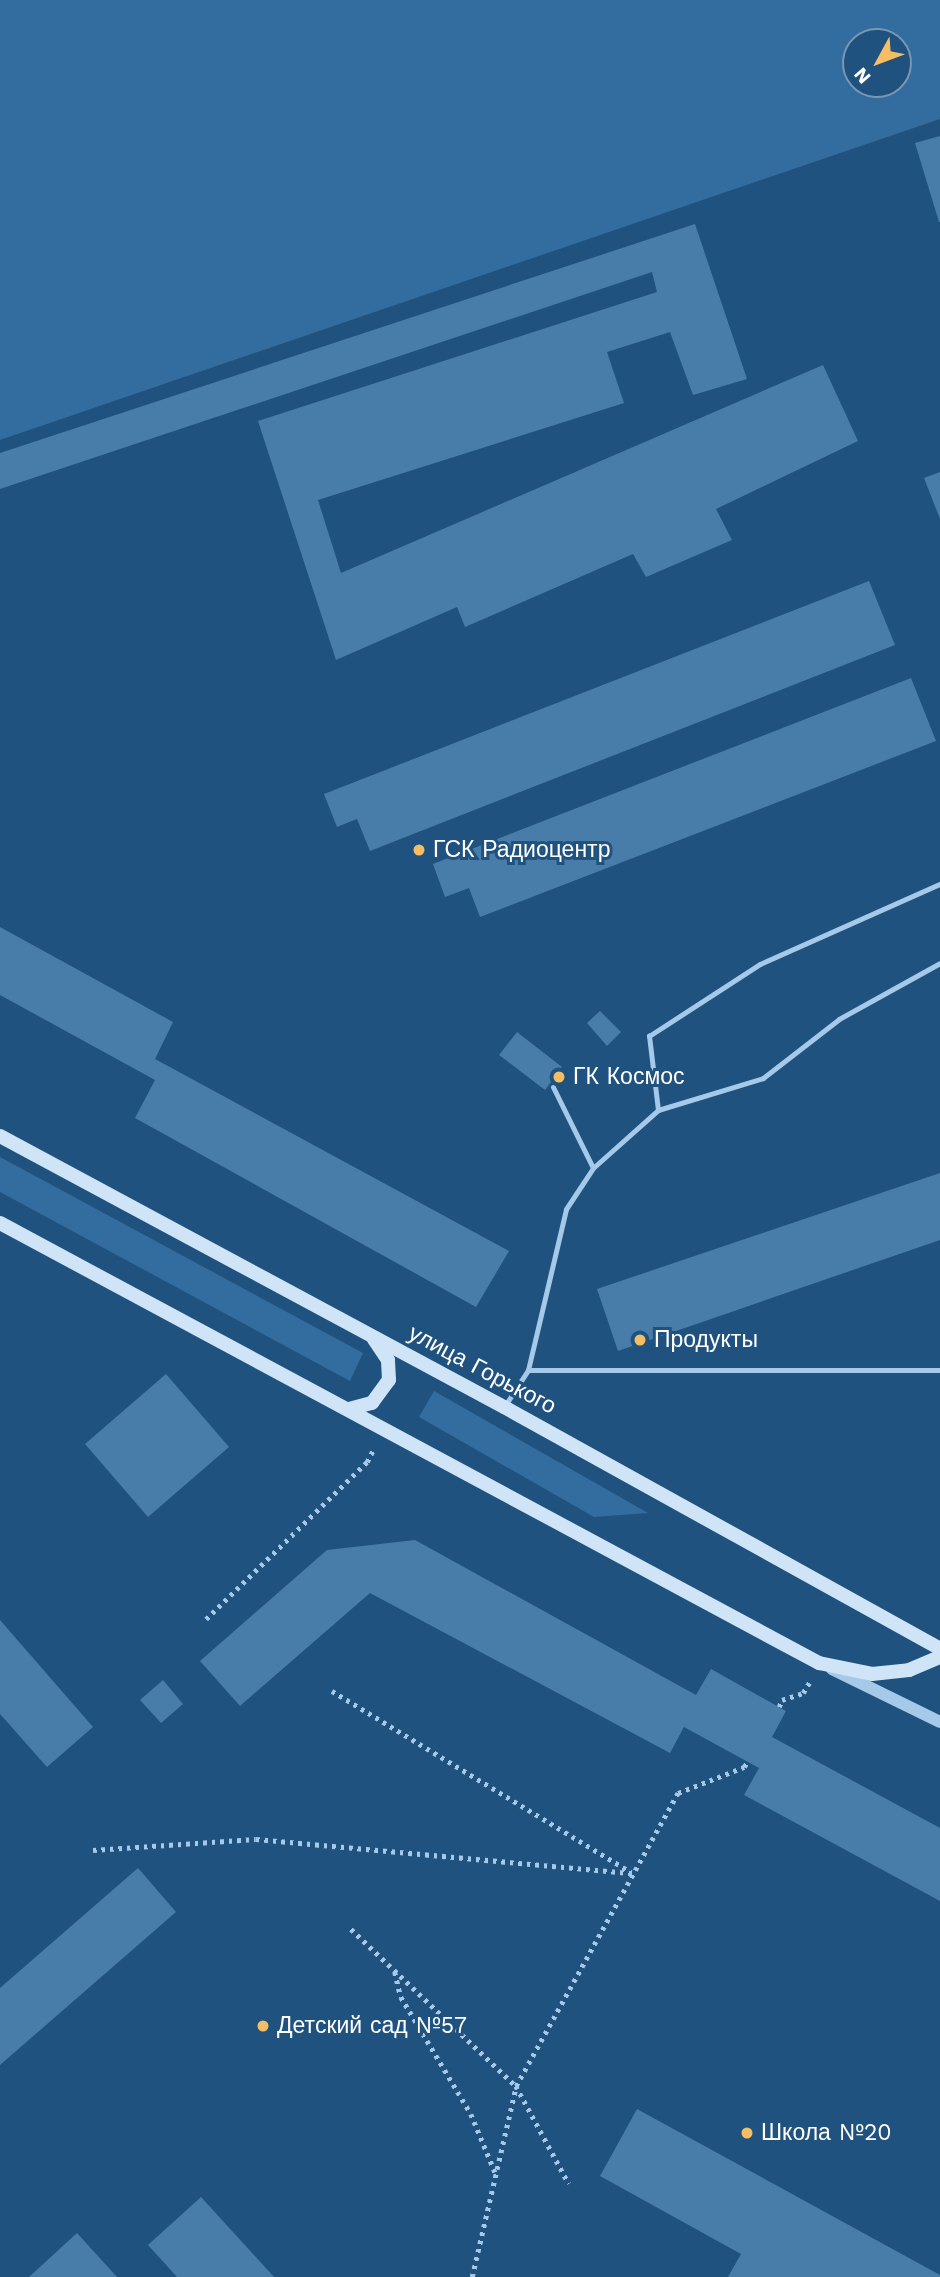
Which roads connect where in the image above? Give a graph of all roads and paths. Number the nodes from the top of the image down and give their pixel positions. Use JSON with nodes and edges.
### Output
{"nodes":[{"id":1,"x":940,"y":884,"type":"edge"},
{"id":2,"x":940,"y":963,"type":"edge"},
{"id":3,"x":553,"y":1087,"type":"dead end"},
{"id":4,"x":658,"y":1110,"type":"junction"},
{"id":5,"x":0,"y":1136,"type":"edge"},
{"id":6,"x":593,"y":1168,"type":"junction"},
{"id":7,"x":0,"y":1223,"type":"edge"},
{"id":8,"x":370,"y":1336,"type":"junction"},
{"id":9,"x":528,"y":1370,"type":"junction"},
{"id":10,"x":939,"y":1370,"type":"edge"},
{"id":11,"x":504,"y":1407,"type":"junction"},
{"id":12,"x":349,"y":1409,"type":"junction"},
{"id":13,"x":377,"y":1443,"type":"dead end"},
{"id":14,"x":206,"y":1619,"type":"dead end"},
{"id":15,"x":940,"y":1649,"type":"edge"},
{"id":16,"x":940,"y":1657,"type":"edge"},
{"id":17,"x":817,"y":1667,"type":"junction"},
{"id":18,"x":332,"y":1692,"type":"dead end"},
{"id":19,"x":779,"y":1707,"type":"dead end"},
{"id":20,"x":940,"y":1723,"type":"edge"},
{"id":21,"x":748,"y":1761,"type":"dead end"},
{"id":22,"x":93,"y":1850,"type":"dead end"},
{"id":23,"x":632,"y":1873,"type":"junction"},
{"id":24,"x":351,"y":1929,"type":"dead end"},
{"id":25,"x":396,"y":1972,"type":"junction"},
{"id":26,"x":516,"y":2086,"type":"junction"},
{"id":27,"x":496,"y":2173,"type":"junction"},
{"id":28,"x":569,"y":2184,"type":"dead end"},
{"id":29,"x":472,"y":2277,"type":"edge"}],
"edges":[{"from":1,"to":4,"type":"lane"},
{"from":2,"to":4,"type":"lane"},
{"from":3,"to":6,"type":"lane"},
{"from":4,"to":6,"type":"lane"},
{"from":5,"to":8,"type":"main road","name":"улица Горького"},
{"from":6,"to":9,"type":"lane"},
{"from":7,"to":12,"type":"main road"},
{"from":8,"to":11,"type":"main road","name":"улица Горького"},
{"from":8,"to":12,"type":"main road"},
{"from":9,"to":10,"type":"lane"},
{"from":9,"to":11,"type":"lane"},
{"from":11,"to":15,"type":"main road","name":"улица Горького"},
{"from":12,"to":17,"type":"main road"},
{"from":13,"to":14,"type":"path"},
{"from":16,"to":17,"type":"main road"},
{"from":17,"to":19,"type":"path"},
{"from":17,"to":20,"type":"street"},
{"from":18,"to":23,"type":"path"},
{"from":21,"to":23,"type":"path"},
{"from":22,"to":23,"type":"path"},
{"from":23,"to":26,"type":"path"},
{"from":24,"to":25,"type":"path"},
{"from":25,"to":26,"type":"path"},
{"from":25,"to":27,"type":"path"},
{"from":26,"to":27,"type":"path"},
{"from":26,"to":28,"type":"path"},
{"from":27,"to":29,"type":"path"}]}
